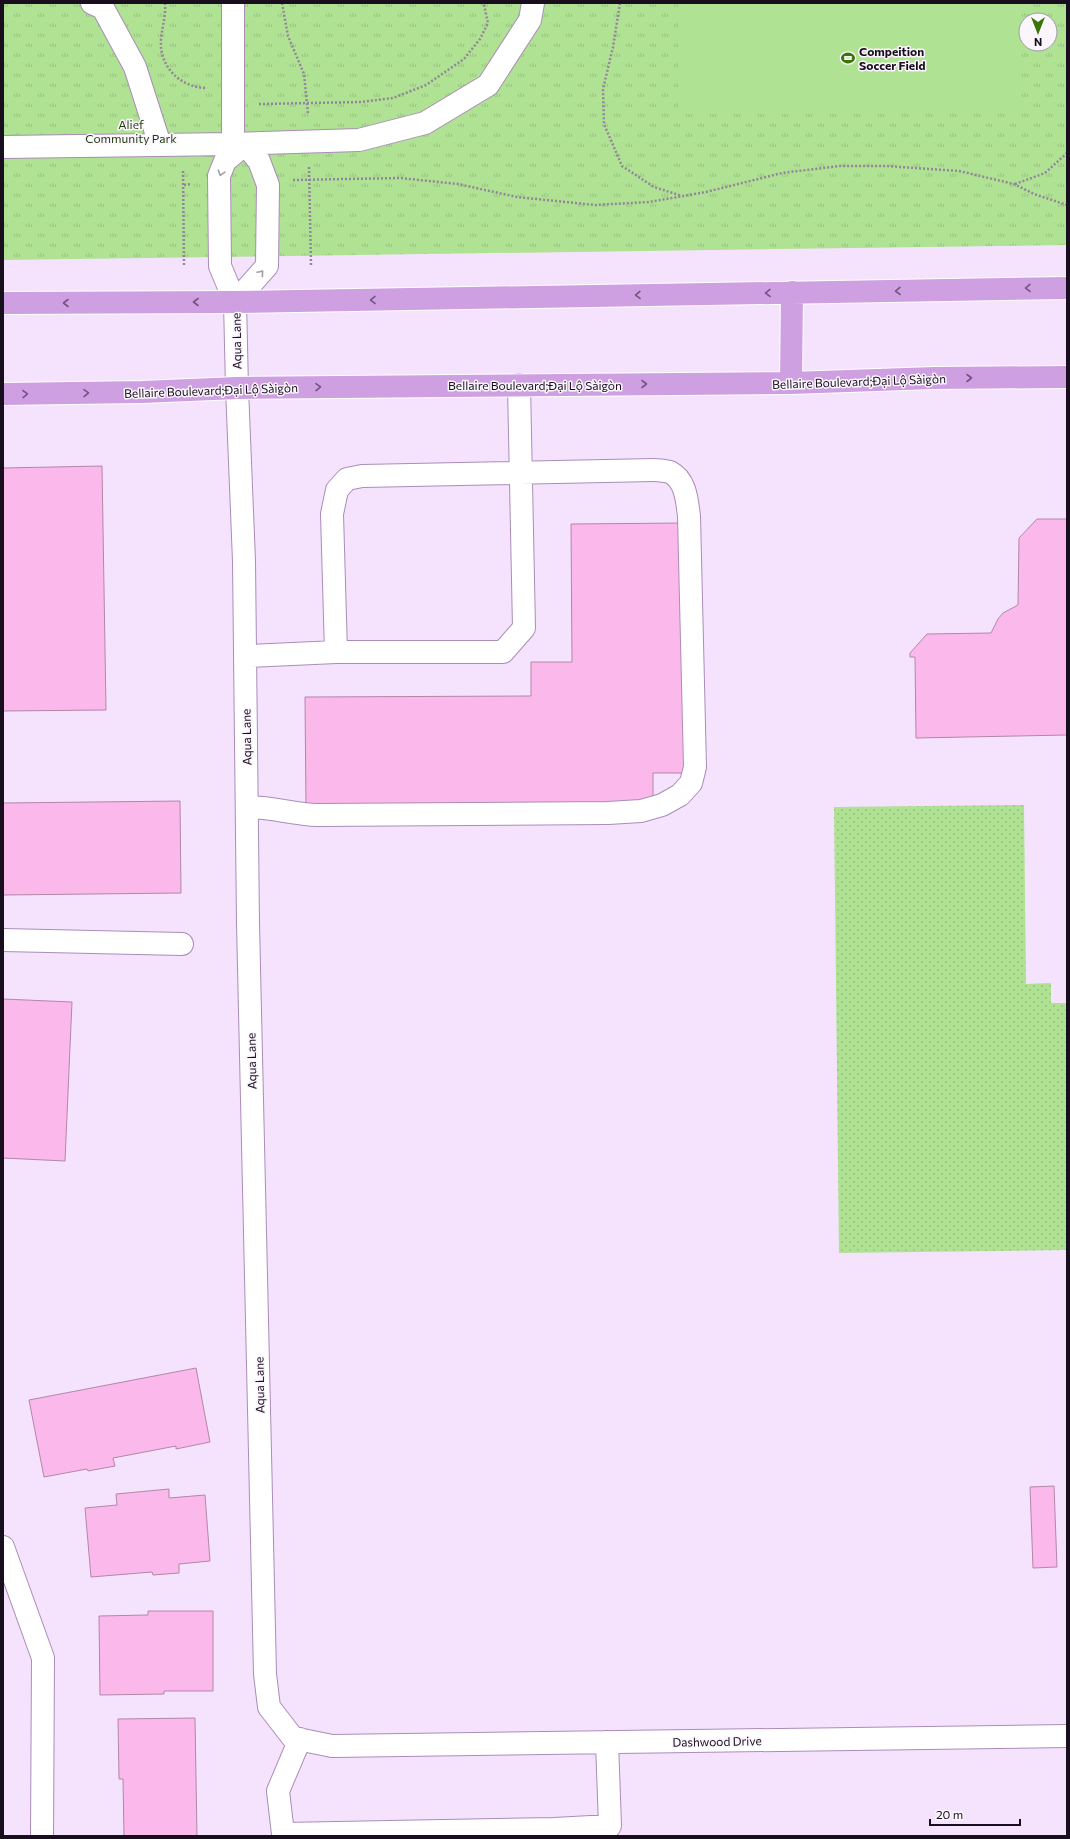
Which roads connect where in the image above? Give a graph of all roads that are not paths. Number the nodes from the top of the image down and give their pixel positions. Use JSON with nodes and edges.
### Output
{"nodes":[{"id":1,"x":92,"y":3,"type":"edge"},
{"id":2,"x":233,"y":3,"type":"edge"},
{"id":3,"x":533,"y":3,"type":"edge"},
{"id":4,"x":239,"y":144,"type":"junction"},
{"id":5,"x":160,"y":145,"type":"junction"},
{"id":6,"x":3,"y":147,"type":"edge"},
{"id":7,"x":1067,"y":288,"type":"edge"},
{"id":8,"x":792,"y":292,"type":"junction"},
{"id":9,"x":235,"y":302,"type":"junction"},
{"id":10,"x":3,"y":303,"type":"edge"},
{"id":11,"x":1067,"y":377,"type":"edge"},
{"id":12,"x":791,"y":383,"type":"junction"},
{"id":13,"x":519,"y":385,"type":"junction"},
{"id":14,"x":237,"y":388,"type":"junction"},
{"id":15,"x":3,"y":394,"type":"edge"},
{"id":16,"x":520,"y":472,"type":"junction"},
{"id":17,"x":336,"y":652,"type":"junction"},
{"id":18,"x":246,"y":656,"type":"junction"},
{"id":19,"x":247,"y":807,"type":"junction"},
{"id":20,"x":3,"y":940,"type":"edge"},
{"id":21,"x":182,"y":944,"type":"dead end"},
{"id":22,"x":3,"y":1547,"type":"edge"},
{"id":23,"x":8,"y":1579,"type":"edge"},
{"id":24,"x":1067,"y":1736,"type":"edge"},
{"id":25,"x":300,"y":1739,"type":"junction"},
{"id":26,"x":607,"y":1742,"type":"junction"},
{"id":27,"x":366,"y":1745,"type":"joint"},
{"id":28,"x":42,"y":1836,"type":"edge"}],
"edges":[{"from":1,"to":5,"type":"street"},
{"from":2,"to":4,"type":"street"},
{"from":3,"to":4,"type":"street"},
{"from":4,"to":5,"type":"street"},
{"from":4,"to":9,"type":"street","one_way":true},
{"from":9,"to":4,"type":"street","one_way":true},
{"from":5,"to":6,"type":"street"},
{"from":7,"to":8,"type":"main road","one_way":true},
{"from":8,"to":9,"type":"main road","one_way":true},
{"from":8,"to":12,"type":"main road"},
{"from":9,"to":10,"type":"main road","one_way":true},
{"from":9,"to":14,"type":"street","name":"Aqua Lane"},
{"from":12,"to":11,"type":"main road","name":"Bellaire Boulevard;Đại Lộ Sàigòn","one_way":true},
{"from":13,"to":12,"type":"main road","name":"Bellaire Boulevard;Đại Lộ Sàigòn","one_way":true},
{"from":14,"to":13,"type":"main road","name":"Bellaire Boulevard;Đại Lộ Sàigòn","one_way":true},
{"from":13,"to":16,"type":"street"},
{"from":15,"to":14,"type":"main road","name":"Bellaire Boulevard;Đại Lộ Sàigòn","one_way":true},
{"from":14,"to":18,"type":"street","name":"Aqua Lane"},
{"from":16,"to":17,"type":"street"},
{"from":16,"to":17,"type":"street"},
{"from":16,"to":19,"type":"street"},
{"from":17,"to":18,"type":"street"},
{"from":18,"to":19,"type":"street","name":"Aqua Lane"},
{"from":19,"to":25,"type":"street","name":"Aqua Lane"},
{"from":20,"to":21,"type":"street"},
{"from":22,"to":23,"type":"street"},
{"from":23,"to":28,"type":"street"},
{"from":24,"to":26,"type":"street","name":"Dashwood Drive"},
{"from":25,"to":26,"type":"street"},
{"from":25,"to":27,"type":"street","name":"Aqua Lane"},
{"from":26,"to":27,"type":"street","name":"Dashwood Drive"}]}
